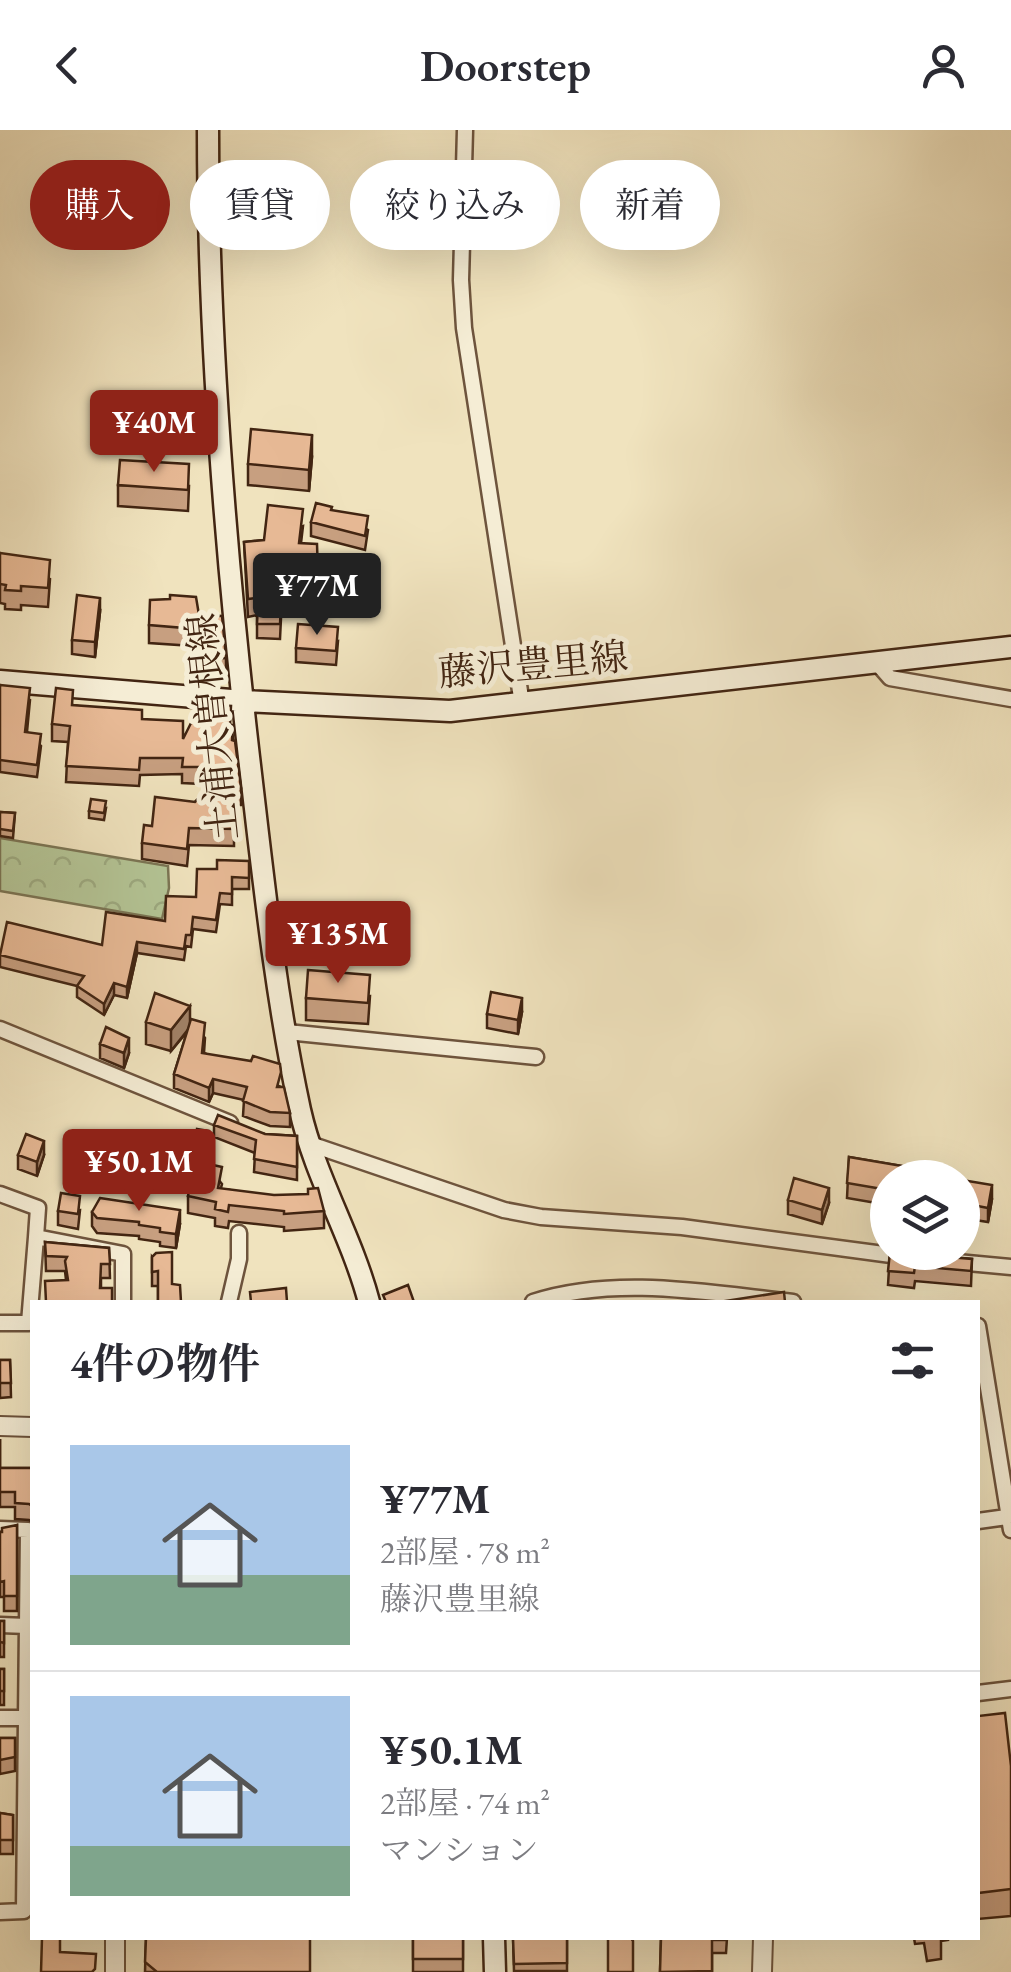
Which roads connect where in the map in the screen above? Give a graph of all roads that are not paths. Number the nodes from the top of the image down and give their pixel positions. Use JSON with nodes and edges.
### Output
{"nodes":[{"id":1,"x":208,"y":130,"type":"edge"},
{"id":2,"x":465,"y":130,"type":"edge"},
{"id":3,"x":1011,"y":646,"type":"edge"},
{"id":4,"x":876,"y":662,"type":"junction"},
{"id":5,"x":0,"y":680,"type":"edge"},
{"id":6,"x":1011,"y":699,"type":"edge"},
{"id":7,"x":243,"y":701,"type":"junction"},
{"id":8,"x":522,"y":704,"type":"junction"},
{"id":9,"x":0,"y":1029,"type":"edge"},
{"id":10,"x":287,"y":1032,"type":"junction"},
{"id":11,"x":536,"y":1057,"type":"dead end"},
{"id":12,"x":239,"y":1126,"type":"edge"},
{"id":13,"x":305,"y":1141,"type":"junction"},
{"id":14,"x":0,"y":1194,"type":"edge"},
{"id":15,"x":239,"y":1233,"type":"dead end"},
{"id":16,"x":36,"y":1237,"type":"junction"},
{"id":17,"x":870,"y":1252,"type":"edge"},
{"id":18,"x":980,"y":1264,"type":"edge"},
{"id":19,"x":1011,"y":1267,"type":"edge"},
{"id":20,"x":600,"y":1295,"type":"edge"},
{"id":21,"x":705,"y":1298,"type":"edge"},
{"id":22,"x":31,"y":1300,"type":"edge"},
{"id":23,"x":122,"y":1300,"type":"edge"},
{"id":24,"x":229,"y":1300,"type":"edge"},
{"id":25,"x":368,"y":1300,"type":"edge"},
{"id":26,"x":552,"y":1300,"type":"edge"},
{"id":27,"x":750,"y":1300,"type":"edge"},
{"id":28,"x":30,"y":1311,"type":"edge"},
{"id":29,"x":0,"y":1322,"type":"edge"},
{"id":30,"x":980,"y":1354,"type":"edge"},
{"id":31,"x":984,"y":1409,"type":"edge"},
{"id":32,"x":0,"y":1426,"type":"edge"},
{"id":33,"x":30,"y":1427,"type":"edge"},
{"id":34,"x":980,"y":1521,"type":"edge"},
{"id":35,"x":1009,"y":1524,"type":"edge"},
{"id":36,"x":0,"y":1530,"type":"edge"},
{"id":37,"x":0,"y":1625,"type":"edge"},
{"id":38,"x":27,"y":1626,"type":"junction"},
{"id":39,"x":1011,"y":1689,"type":"edge"},
{"id":40,"x":980,"y":1693,"type":"edge"},
{"id":41,"x":0,"y":1718,"type":"edge"},
{"id":42,"x":29,"y":1718,"type":"edge"},
{"id":43,"x":0,"y":1912,"type":"edge"},
{"id":44,"x":115,"y":1940,"type":"edge"},
{"id":45,"x":494,"y":1940,"type":"edge"},
{"id":46,"x":763,"y":1940,"type":"edge"},
{"id":47,"x":115,"y":1972,"type":"edge"},
{"id":48,"x":495,"y":1972,"type":"edge"},
{"id":49,"x":762,"y":1972,"type":"edge"}],
"edges":[{"from":1,"to":7,"type":"main road","name":"土浦大曽根線"},
{"from":2,"to":8,"type":"street"},
{"from":3,"to":4,"type":"main road","name":"藤沢豊里線"},
{"from":4,"to":6,"type":"street"},
{"from":4,"to":8,"type":"main road","name":"藤沢豊里線"},
{"from":5,"to":7,"type":"main road","name":"藤沢豊里線"},
{"from":7,"to":8,"type":"main road","name":"藤沢豊里線"},
{"from":7,"to":10,"type":"main road","name":"土浦大曽根線"},
{"from":9,"to":12,"type":"street"},
{"from":10,"to":11,"type":"street"},
{"from":10,"to":13,"type":"main road","name":"土浦大曽根線"},
{"from":13,"to":17,"type":"street"},
{"from":13,"to":25,"type":"main road","name":"土浦大曽根線"},
{"from":14,"to":16,"type":"street"},
{"from":15,"to":24,"type":"street"},
{"from":16,"to":22,"type":"street"},
{"from":16,"to":23,"type":"street"},
{"from":18,"to":19,"type":"street"},
{"from":20,"to":21,"type":"street"},
{"from":20,"to":26,"type":"street"},
{"from":21,"to":27,"type":"street"},
{"from":28,"to":29,"type":"street"},
{"from":30,"to":31,"type":"street"},
{"from":31,"to":35,"type":"street"},
{"from":32,"to":33,"type":"street"},
{"from":34,"to":35,"type":"street"},
{"from":36,"to":38,"type":"street"},
{"from":37,"to":38,"type":"street"},
{"from":38,"to":42,"type":"street"},
{"from":39,"to":40,"type":"street"},
{"from":41,"to":42,"type":"street"},
{"from":42,"to":43,"type":"street"},
{"from":44,"to":47,"type":"street"},
{"from":45,"to":48,"type":"main road"},
{"from":46,"to":49,"type":"street"}]}
